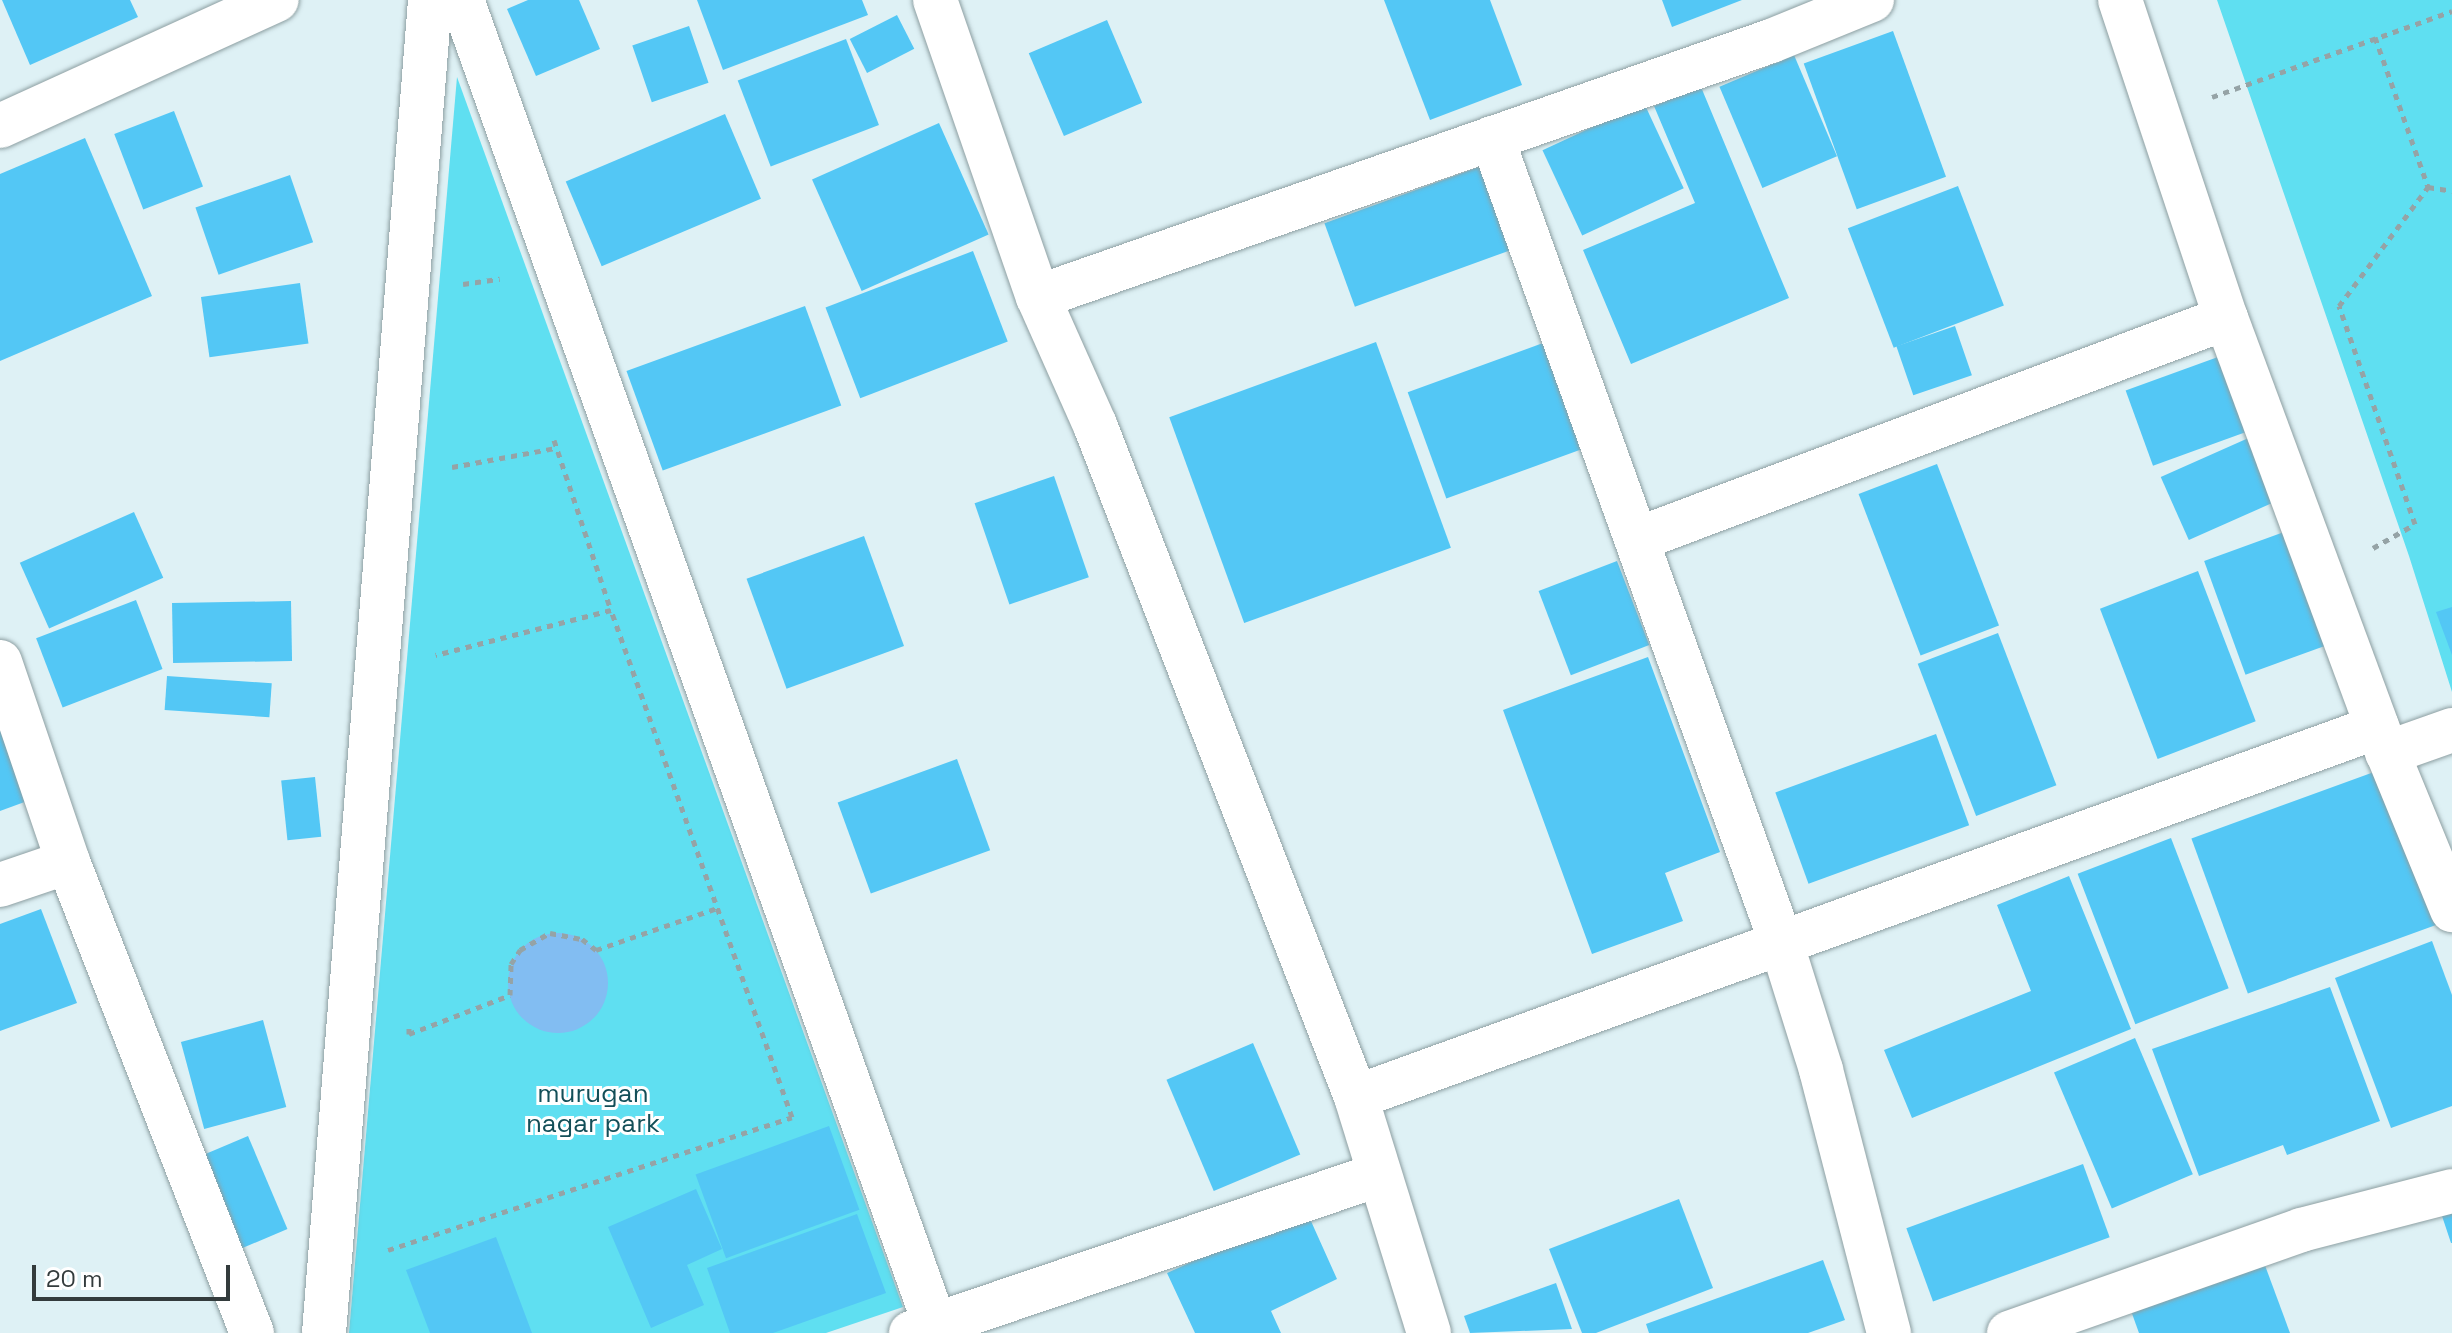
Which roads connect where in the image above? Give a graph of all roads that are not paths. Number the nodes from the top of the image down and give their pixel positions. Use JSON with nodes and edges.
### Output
{"nodes":[{"id":1,"x":277,"y":0,"type":"edge"},
{"id":2,"x":430,"y":0,"type":"edge"},
{"id":3,"x":462,"y":0,"type":"edge"},
{"id":4,"x":935,"y":0,"type":"edge"},
{"id":5,"x":1872,"y":0,"type":"edge"},
{"id":6,"x":2120,"y":0,"type":"edge"},
{"id":7,"x":0,"y":126,"type":"edge"},
{"id":8,"x":1492,"y":138,"type":"junction"},
{"id":9,"x":1038,"y":297,"type":"junction"},
{"id":10,"x":2226,"y":318,"type":"junction"},
{"id":11,"x":1638,"y":539,"type":"junction"},
{"id":12,"x":0,"y":662,"type":"edge"},
{"id":13,"x":2452,"y":730,"type":"edge"},
{"id":14,"x":2382,"y":740,"type":"junction"},
{"id":15,"x":68,"y":862,"type":"junction"},
{"id":16,"x":0,"y":885,"type":"edge"},
{"id":17,"x":2452,"y":910,"type":"edge"},
{"id":18,"x":1781,"y":942,"type":"junction"},
{"id":19,"x":1356,"y":1097,"type":"junction"},
{"id":20,"x":1379,"y":1175,"type":"junction"},
{"id":21,"x":2452,"y":1191,"type":"edge"},
{"id":22,"x":923,"y":1329,"type":"edge"},
{"id":23,"x":252,"y":1333,"type":"edge"},
{"id":24,"x":324,"y":1333,"type":"edge"},
{"id":25,"x":1429,"y":1333,"type":"edge"},
{"id":26,"x":1889,"y":1333,"type":"edge"},
{"id":27,"x":2009,"y":1333,"type":"edge"}],
"edges":[{"from":1,"to":7,"type":"street"},
{"from":2,"to":24,"type":"street"},
{"from":3,"to":22,"type":"street"},
{"from":4,"to":9,"type":"street"},
{"from":5,"to":8,"type":"street"},
{"from":6,"to":10,"type":"street"},
{"from":8,"to":9,"type":"street"},
{"from":8,"to":11,"type":"street"},
{"from":9,"to":19,"type":"street"},
{"from":10,"to":11,"type":"street"},
{"from":10,"to":14,"type":"street"},
{"from":11,"to":18,"type":"street"},
{"from":12,"to":15,"type":"street"},
{"from":13,"to":14,"type":"street"},
{"from":14,"to":17,"type":"street"},
{"from":14,"to":18,"type":"street"},
{"from":15,"to":16,"type":"street"},
{"from":15,"to":23,"type":"street"},
{"from":18,"to":19,"type":"street"},
{"from":18,"to":26,"type":"street"},
{"from":19,"to":20,"type":"street"},
{"from":20,"to":22,"type":"street"},
{"from":20,"to":25,"type":"street"},
{"from":21,"to":27,"type":"street"}]}
